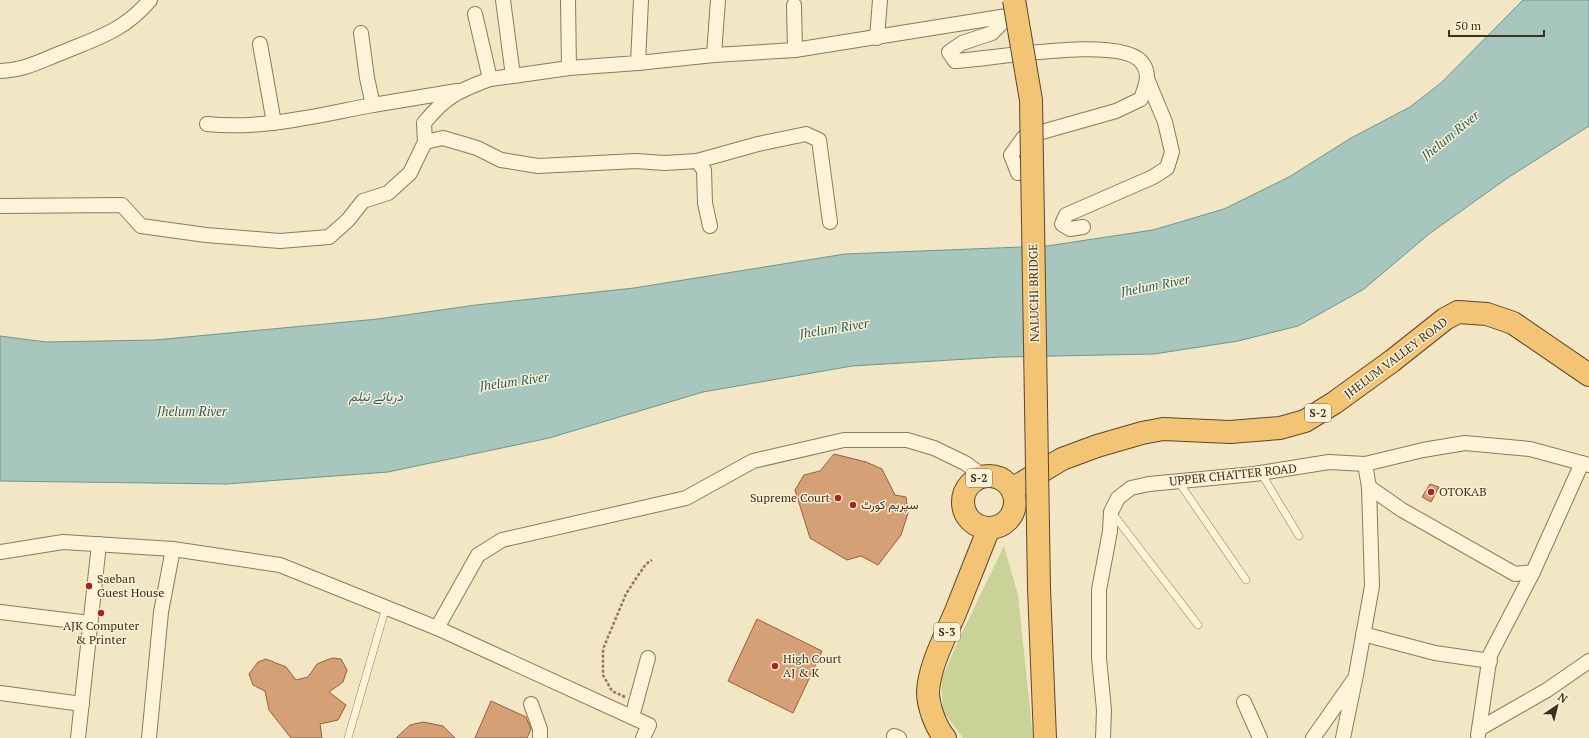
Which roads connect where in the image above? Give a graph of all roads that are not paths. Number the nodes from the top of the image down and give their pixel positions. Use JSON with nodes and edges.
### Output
{"nodes":[{"id":1,"x":150,"y":0,"type":"edge"},
{"id":2,"x":503,"y":0,"type":"edge"},
{"id":3,"x":568,"y":0,"type":"edge"},
{"id":4,"x":641,"y":0,"type":"edge"},
{"id":5,"x":718,"y":0,"type":"edge"},
{"id":6,"x":880,"y":0,"type":"edge"},
{"id":7,"x":1004,"y":0,"type":"edge"},
{"id":8,"x":1023,"y":0,"type":"edge"},
{"id":9,"x":794,"y":5,"type":"dead end"},
{"id":10,"x":1011,"y":8,"type":"edge"},
{"id":11,"x":475,"y":14,"type":"dead end"},
{"id":12,"x":361,"y":33,"type":"dead end"},
{"id":13,"x":877,"y":38,"type":"junction"},
{"id":14,"x":260,"y":44,"type":"dead end"},
{"id":15,"x":795,"y":50,"type":"junction"},
{"id":16,"x":714,"y":55,"type":"junction"},
{"id":17,"x":638,"y":63,"type":"junction"},
{"id":18,"x":569,"y":68,"type":"junction"},
{"id":19,"x":0,"y":72,"type":"edge"},
{"id":20,"x":513,"y":76,"type":"junction"},
{"id":21,"x":490,"y":78,"type":"junction"},
{"id":22,"x":1148,"y":81,"type":"junction"},
{"id":23,"x":457,"y":91,"type":"junction"},
{"id":24,"x":373,"y":105,"type":"junction"},
{"id":25,"x":274,"y":123,"type":"junction"},
{"id":26,"x":207,"y":124,"type":"dead end"},
{"id":27,"x":424,"y":142,"type":"junction"},
{"id":28,"x":697,"y":161,"type":"junction"},
{"id":29,"x":1018,"y":173,"type":"dead end"},
{"id":30,"x":0,"y":206,"type":"edge"},
{"id":31,"x":830,"y":222,"type":"dead end"},
{"id":32,"x":710,"y":226,"type":"dead end"},
{"id":33,"x":1083,"y":227,"type":"dead end"},
{"id":34,"x":1589,"y":375,"type":"edge"},
{"id":35,"x":1365,"y":464,"type":"junction"},
{"id":36,"x":1586,"y":464,"type":"edge"},
{"id":37,"x":1261,"y":473,"type":"junction"},
{"id":38,"x":983,"y":476,"type":"junction"},
{"id":39,"x":1178,"y":481,"type":"junction"},
{"id":40,"x":1369,"y":488,"type":"junction"},
{"id":41,"x":1012,"y":489,"type":"junction"},
{"id":42,"x":1111,"y":512,"type":"junction"},
{"id":43,"x":990,"y":528,"type":"junction"},
{"id":44,"x":1300,"y":536,"type":"dead end"},
{"id":45,"x":99,"y":544,"type":"junction"},
{"id":46,"x":173,"y":549,"type":"junction"},
{"id":47,"x":0,"y":552,"type":"edge"},
{"id":48,"x":1533,"y":572,"type":"junction"},
{"id":49,"x":1246,"y":580,"type":"dead end"},
{"id":50,"x":386,"y":607,"type":"junction"},
{"id":51,"x":0,"y":612,"type":"edge"},
{"id":52,"x":90,"y":623,"type":"junction"},
{"id":53,"x":1198,"y":625,"type":"dead end"},
{"id":54,"x":437,"y":628,"type":"junction"},
{"id":55,"x":1364,"y":634,"type":"junction"},
{"id":56,"x":648,"y":658,"type":"dead end"},
{"id":57,"x":1490,"y":661,"type":"junction"},
{"id":58,"x":1589,"y":661,"type":"edge"},
{"id":59,"x":1356,"y":676,"type":"junction"},
{"id":60,"x":0,"y":693,"type":"edge"},
{"id":61,"x":1244,"y":702,"type":"dead end"},
{"id":62,"x":82,"y":704,"type":"junction"},
{"id":63,"x":531,"y":704,"type":"dead end"},
{"id":64,"x":632,"y":717,"type":"junction"},
{"id":65,"x":1479,"y":733,"type":"edge"},
{"id":66,"x":78,"y":738,"type":"edge"},
{"id":67,"x":149,"y":738,"type":"edge"},
{"id":68,"x":348,"y":738,"type":"edge"},
{"id":69,"x":540,"y":738,"type":"edge"},
{"id":70,"x":643,"y":738,"type":"edge"},
{"id":71,"x":894,"y":738,"type":"edge"},
{"id":72,"x":899,"y":738,"type":"edge"},
{"id":73,"x":945,"y":738,"type":"edge"},
{"id":74,"x":1046,"y":738,"type":"edge"},
{"id":75,"x":1103,"y":738,"type":"edge"},
{"id":76,"x":1260,"y":738,"type":"edge"},
{"id":77,"x":1313,"y":738,"type":"edge"},
{"id":78,"x":1343,"y":738,"type":"edge"}],
"edges":[{"from":1,"to":19,"type":"street"},
{"from":2,"to":20,"type":"street"},
{"from":3,"to":18,"type":"street"},
{"from":4,"to":17,"type":"street"},
{"from":5,"to":16,"type":"street"},
{"from":6,"to":13,"type":"street"},
{"from":7,"to":10,"type":"street"},
{"from":8,"to":10,"type":"street"},
{"from":9,"to":15,"type":"street"},
{"from":10,"to":13,"type":"street"},
{"from":10,"to":22,"type":"street"},
{"from":10,"to":74,"type":"highway","name":"NALUCHI BRIDGE","bridge":true},
{"from":11,"to":21,"type":"street"},
{"from":12,"to":24,"type":"street"},
{"from":13,"to":15,"type":"street"},
{"from":14,"to":25,"type":"street"},
{"from":15,"to":16,"type":"street"},
{"from":16,"to":17,"type":"street"},
{"from":17,"to":18,"type":"street"},
{"from":18,"to":20,"type":"street"},
{"from":20,"to":21,"type":"street"},
{"from":21,"to":23,"type":"street"},
{"from":22,"to":29,"type":"street"},
{"from":22,"to":33,"type":"street"},
{"from":23,"to":24,"type":"street"},
{"from":23,"to":27,"type":"street"},
{"from":24,"to":25,"type":"street"},
{"from":25,"to":26,"type":"street"},
{"from":27,"to":28,"type":"street"},
{"from":27,"to":30,"type":"street"},
{"from":28,"to":31,"type":"street"},
{"from":28,"to":32,"type":"street"},
{"from":34,"to":41,"type":"highway","name":"JHELUM VALLEY ROAD","number":"S-2"},
{"from":35,"to":36,"type":"street","name":"UPPER CHATTER ROAD"},
{"from":35,"to":37,"type":"street","name":"UPPER CHATTER ROAD"},
{"from":35,"to":40,"type":"street"},
{"from":36,"to":48,"type":"street"},
{"from":37,"to":39,"type":"street","name":"UPPER CHATTER ROAD"},
{"from":37,"to":44,"type":"lane"},
{"from":38,"to":41,"type":"highway","number":"S-2"},
{"from":38,"to":43,"type":"highway","number":"S-2"},
{"from":38,"to":54,"type":"street"},
{"from":39,"to":42,"type":"street","name":"UPPER CHATTER ROAD"},
{"from":39,"to":49,"type":"lane"},
{"from":40,"to":48,"type":"street"},
{"from":40,"to":55,"type":"street"},
{"from":41,"to":43,"type":"highway"},
{"from":42,"to":53,"type":"lane"},
{"from":42,"to":75,"type":"street","name":"UPPER CHATTER ROAD"},
{"from":43,"to":73,"type":"highway","number":"S-3"},
{"from":45,"to":46,"type":"street"},
{"from":45,"to":47,"type":"street"},
{"from":45,"to":52,"type":"street"},
{"from":46,"to":50,"type":"street"},
{"from":46,"to":67,"type":"street"},
{"from":48,"to":57,"type":"street"},
{"from":50,"to":54,"type":"street"},
{"from":50,"to":68,"type":"lane"},
{"from":51,"to":52,"type":"street"},
{"from":52,"to":62,"type":"street"},
{"from":54,"to":64,"type":"street"},
{"from":55,"to":57,"type":"street"},
{"from":55,"to":59,"type":"street"},
{"from":56,"to":64,"type":"street"},
{"from":57,"to":65,"type":"street"},
{"from":58,"to":65,"type":"street"},
{"from":59,"to":77,"type":"street"},
{"from":59,"to":78,"type":"street"},
{"from":60,"to":62,"type":"street"},
{"from":61,"to":76,"type":"street"},
{"from":62,"to":66,"type":"street"},
{"from":63,"to":69,"type":"street"},
{"from":64,"to":70,"type":"street"},
{"from":71,"to":72,"type":"street"}]}
